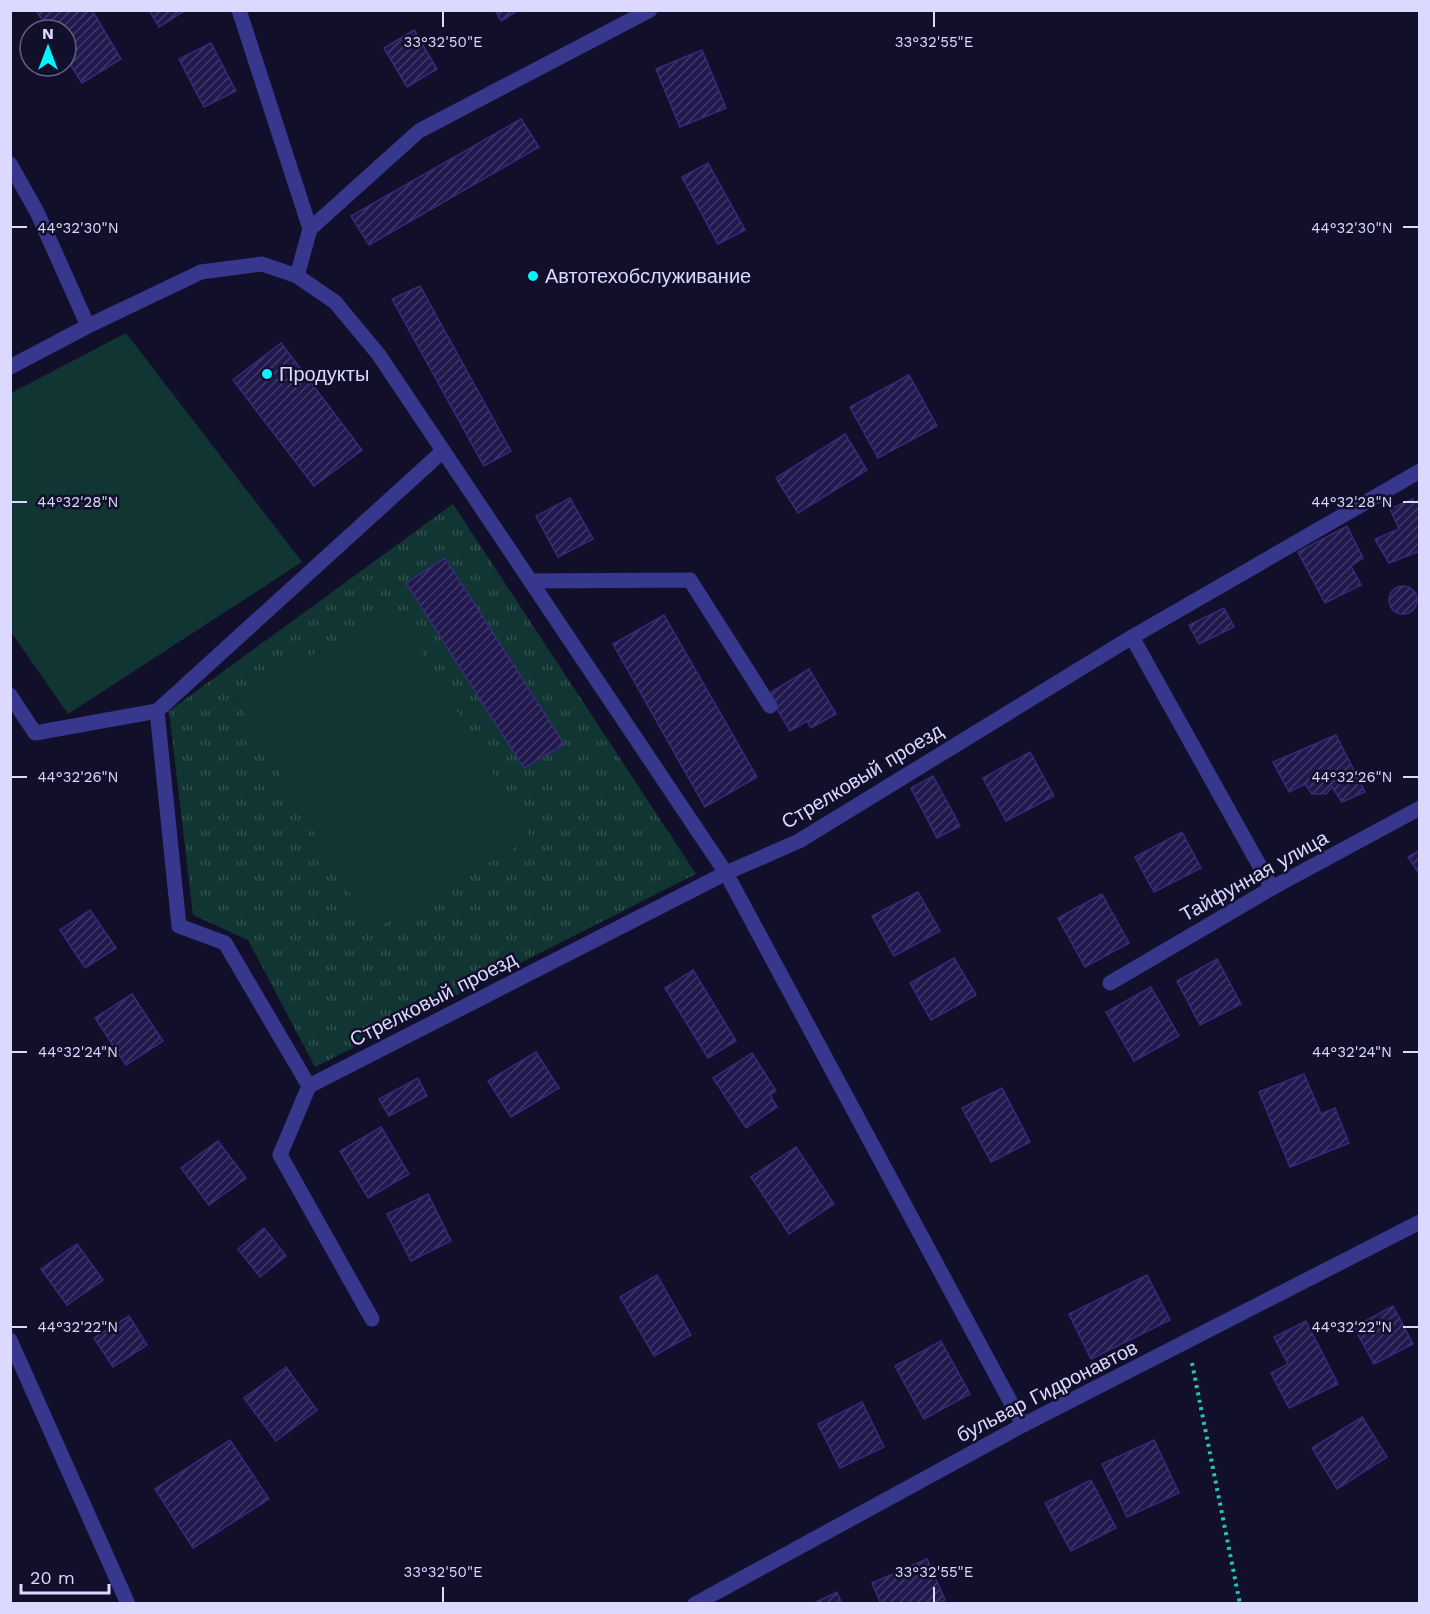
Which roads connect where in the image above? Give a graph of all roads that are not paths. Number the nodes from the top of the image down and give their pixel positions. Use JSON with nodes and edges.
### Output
{"nodes":[{"id":1,"x":239,"y":10,"type":"edge"},
{"id":2,"x":650,"y":10,"type":"edge"},
{"id":3,"x":10,"y":164,"type":"edge"},
{"id":4,"x":310,"y":229,"type":"junction"},
{"id":5,"x":297,"y":276,"type":"junction"},
{"id":6,"x":88,"y":326,"type":"junction"},
{"id":7,"x":10,"y":367,"type":"edge"},
{"id":8,"x":443,"y":451,"type":"junction"},
{"id":9,"x":1419,"y":471,"type":"edge"},
{"id":10,"x":530,"y":581,"type":"junction"},
{"id":11,"x":1132,"y":637,"type":"junction"},
{"id":12,"x":10,"y":695,"type":"edge"},
{"id":13,"x":770,"y":706,"type":"dead end"},
{"id":14,"x":157,"y":711,"type":"junction"},
{"id":15,"x":1419,"y":808,"type":"edge"},
{"id":16,"x":726,"y":873,"type":"junction"},
{"id":17,"x":1272,"y":888,"type":"junction"},
{"id":18,"x":1110,"y":983,"type":"dead end"},
{"id":19,"x":309,"y":1086,"type":"junction"},
{"id":20,"x":1419,"y":1222,"type":"edge"},
{"id":21,"x":372,"y":1319,"type":"dead end"},
{"id":22,"x":10,"y":1340,"type":"edge"},
{"id":23,"x":1023,"y":1425,"type":"junction"},
{"id":24,"x":128,"y":1604,"type":"edge"},
{"id":25,"x":695,"y":1604,"type":"edge"}],
"edges":[{"from":1,"to":4,"type":"street"},
{"from":2,"to":4,"type":"street"},
{"from":3,"to":6,"type":"street"},
{"from":4,"to":5,"type":"street"},
{"from":5,"to":6,"type":"street"},
{"from":5,"to":8,"type":"street"},
{"from":6,"to":7,"type":"street"},
{"from":8,"to":10,"type":"street"},
{"from":8,"to":14,"type":"street"},
{"from":9,"to":11,"type":"street","name":"Стрелковый проезд"},
{"from":10,"to":13,"type":"street"},
{"from":10,"to":16,"type":"street"},
{"from":11,"to":16,"type":"street","name":"Стрелковый проезд"},
{"from":11,"to":17,"type":"street"},
{"from":12,"to":14,"type":"street"},
{"from":14,"to":19,"type":"street"},
{"from":15,"to":17,"type":"street","name":"Тайфунная улица"},
{"from":16,"to":19,"type":"street","name":"Стрелковый проезд"},
{"from":16,"to":23,"type":"street"},
{"from":17,"to":18,"type":"street","name":"Тайфунная улица"},
{"from":19,"to":21,"type":"street"},
{"from":20,"to":23,"type":"street","name":"бульвар Гидронавтов"},
{"from":22,"to":24,"type":"street"},
{"from":23,"to":25,"type":"street","name":"бульвар Гидронавтов"}]}
